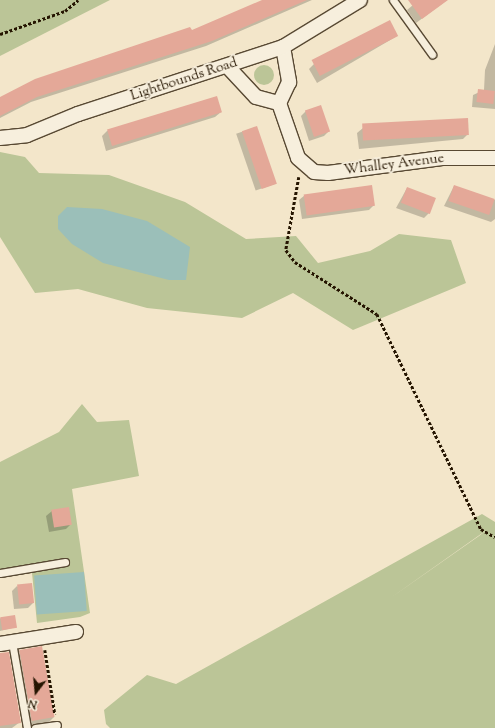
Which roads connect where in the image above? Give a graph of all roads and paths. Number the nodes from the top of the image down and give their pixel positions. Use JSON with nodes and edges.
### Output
{"nodes":[{"id":1,"x":78,"y":0,"type":"edge"},
{"id":2,"x":360,"y":0,"type":"edge"},
{"id":3,"x":393,"y":0,"type":"edge"},
{"id":4,"x":0,"y":34,"type":"edge"},
{"id":5,"x":283,"y":47,"type":"junction"},
{"id":6,"x":432,"y":54,"type":"dead end"},
{"id":7,"x":228,"y":67,"type":"junction"},
{"id":8,"x":279,"y":103,"type":"junction"},
{"id":9,"x":0,"y":138,"type":"edge"},
{"id":10,"x":495,"y":158,"type":"edge"},
{"id":11,"x":301,"y":162,"type":"junction"},
{"id":12,"x":495,"y":537,"type":"edge"},
{"id":13,"x":65,"y":562,"type":"dead end"},
{"id":14,"x":0,"y":572,"type":"edge"},
{"id":15,"x":76,"y":632,"type":"dead end"},
{"id":16,"x":43,"y":638,"type":"junction"},
{"id":17,"x":6,"y":643,"type":"edge"},
{"id":18,"x":57,"y":725,"type":"joint"},
{"id":19,"x":27,"y":728,"type":"edge"},
{"id":20,"x":35,"y":728,"type":"edge"}],
"edges":[{"from":1,"to":4,"type":"path"},
{"from":2,"to":5,"type":"street","name":"Lightbounds Road"},
{"from":3,"to":6,"type":"lane"},
{"from":5,"to":7,"type":"street","name":"Lightbounds Road"},
{"from":5,"to":8,"type":"street"},
{"from":7,"to":8,"type":"street"},
{"from":7,"to":9,"type":"street","name":"Lightbounds Road"},
{"from":8,"to":11,"type":"street"},
{"from":10,"to":11,"type":"street","name":"Whalley Avenue"},
{"from":11,"to":12,"type":"path"},
{"from":13,"to":14,"type":"lane"},
{"from":15,"to":16,"type":"street"},
{"from":16,"to":17,"type":"street"},
{"from":16,"to":18,"type":"path"},
{"from":17,"to":19,"type":"lane"},
{"from":18,"to":20,"type":"lane"}]}
